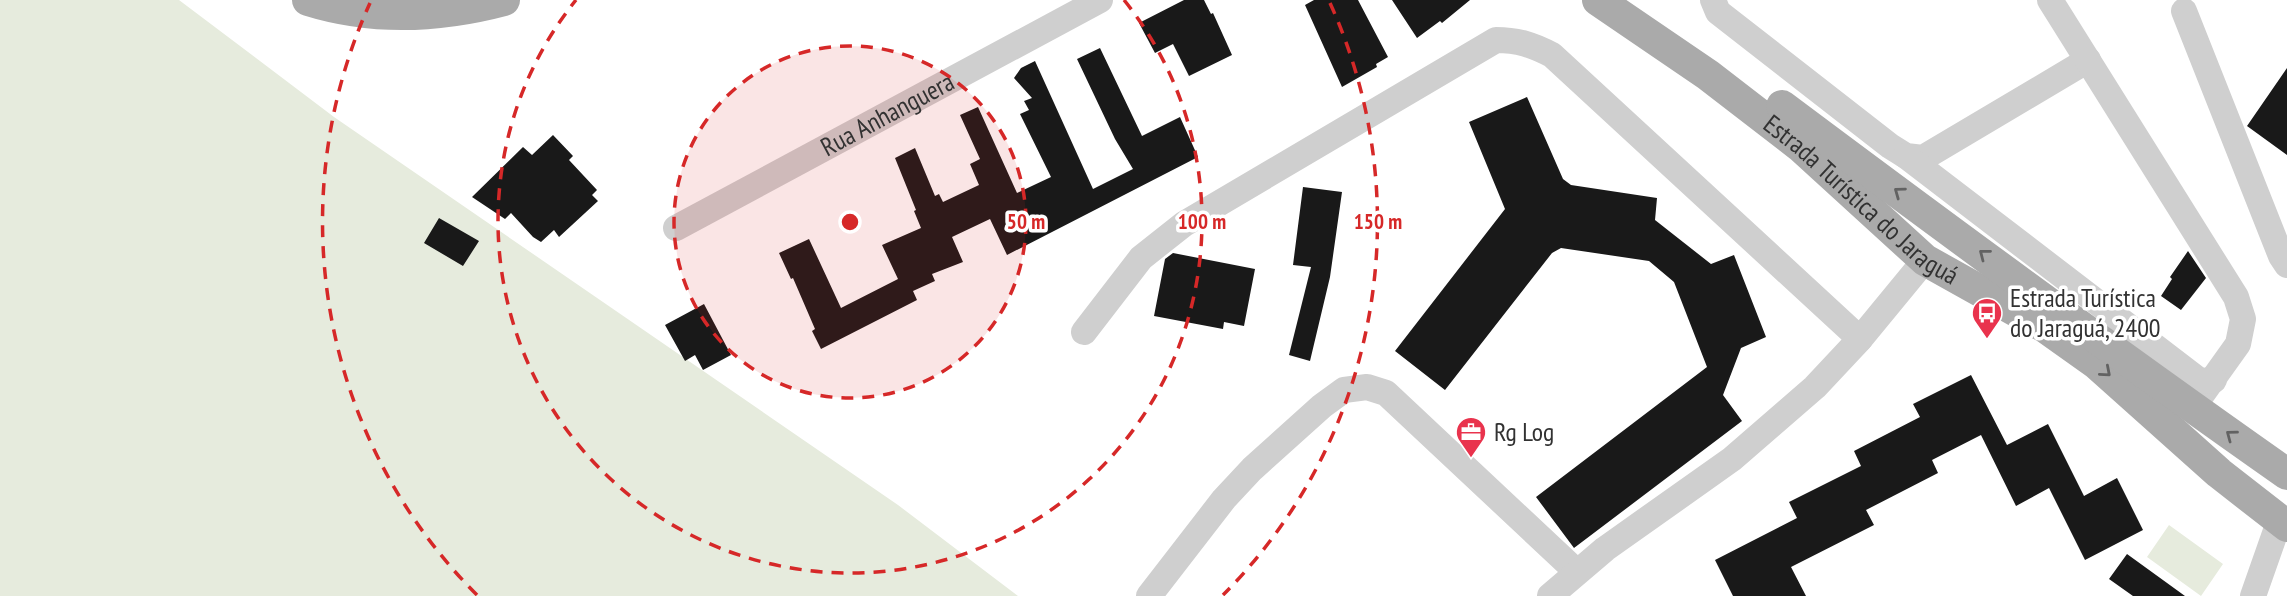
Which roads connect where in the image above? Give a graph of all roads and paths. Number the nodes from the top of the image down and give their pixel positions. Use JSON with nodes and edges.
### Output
{"nodes":[{"id":1,"x":308,"y":0,"type":"edge"},
{"id":2,"x":504,"y":0,"type":"edge"},
{"id":3,"x":1100,"y":0,"type":"edge"},
{"id":4,"x":1598,"y":0,"type":"edge"},
{"id":5,"x":1636,"y":0,"type":"edge"},
{"id":6,"x":1713,"y":0,"type":"edge"},
{"id":7,"x":2050,"y":0,"type":"edge"},
{"id":8,"x":378,"y":7,"type":"edge"},
{"id":9,"x":2184,"y":11,"type":"dead end"},
{"id":10,"x":2088,"y":60,"type":"junction"},
{"id":11,"x":1906,"y":156,"type":"junction"},
{"id":12,"x":676,"y":228,"type":"dead end"},
{"id":13,"x":1955,"y":232,"type":"junction"},
{"id":14,"x":1925,"y":260,"type":"junction"},
{"id":15,"x":2287,"y":265,"type":"edge"},
{"id":16,"x":1084,"y":332,"type":"dead end"},
{"id":17,"x":1860,"y":339,"type":"junction"},
{"id":18,"x":2214,"y":380,"type":"junction"},
{"id":19,"x":2193,"y":407,"type":"junction"},
{"id":20,"x":2286,"y":473,"type":"edge"},
{"id":21,"x":2283,"y":524,"type":"edge"},
{"id":22,"x":1577,"y":572,"type":"junction"},
{"id":23,"x":1149,"y":596,"type":"edge"},
{"id":24,"x":1550,"y":596,"type":"edge"},
{"id":25,"x":2253,"y":596,"type":"edge"}],
"edges":[{"from":1,"to":8,"type":"main road"},
{"from":2,"to":8,"type":"main road"},
{"from":3,"to":12,"type":"street","name":"Rua Anhanguera"},
{"from":4,"to":14,"type":"main road","name":"Estrada Turística do Jaraguá"},
{"from":13,"to":5,"type":"main road","name":"Estrada Turística do Jaraguá","one_way":true},
{"from":6,"to":11,"type":"street"},
{"from":7,"to":10,"type":"street"},
{"from":9,"to":15,"type":"street"},
{"from":10,"to":11,"type":"street"},
{"from":10,"to":18,"type":"street"},
{"from":11,"to":18,"type":"street"},
{"from":13,"to":14,"type":"main road"},
{"from":19,"to":13,"type":"main road","name":"Estrada Turística do Jaraguá","one_way":true},
{"from":14,"to":17,"type":"street"},
{"from":14,"to":21,"type":"main road","name":"Estrada Turística do Jaraguá","one_way":true},
{"from":16,"to":17,"type":"street"},
{"from":17,"to":22,"type":"street"},
{"from":18,"to":19,"type":"street"},
{"from":20,"to":19,"type":"main road","name":"Estrada Turística do Jaraguá","one_way":true},
{"from":20,"to":21,"type":"main road"},
{"from":21,"to":25,"type":"street"},
{"from":22,"to":23,"type":"street"},
{"from":22,"to":24,"type":"street"}]}
